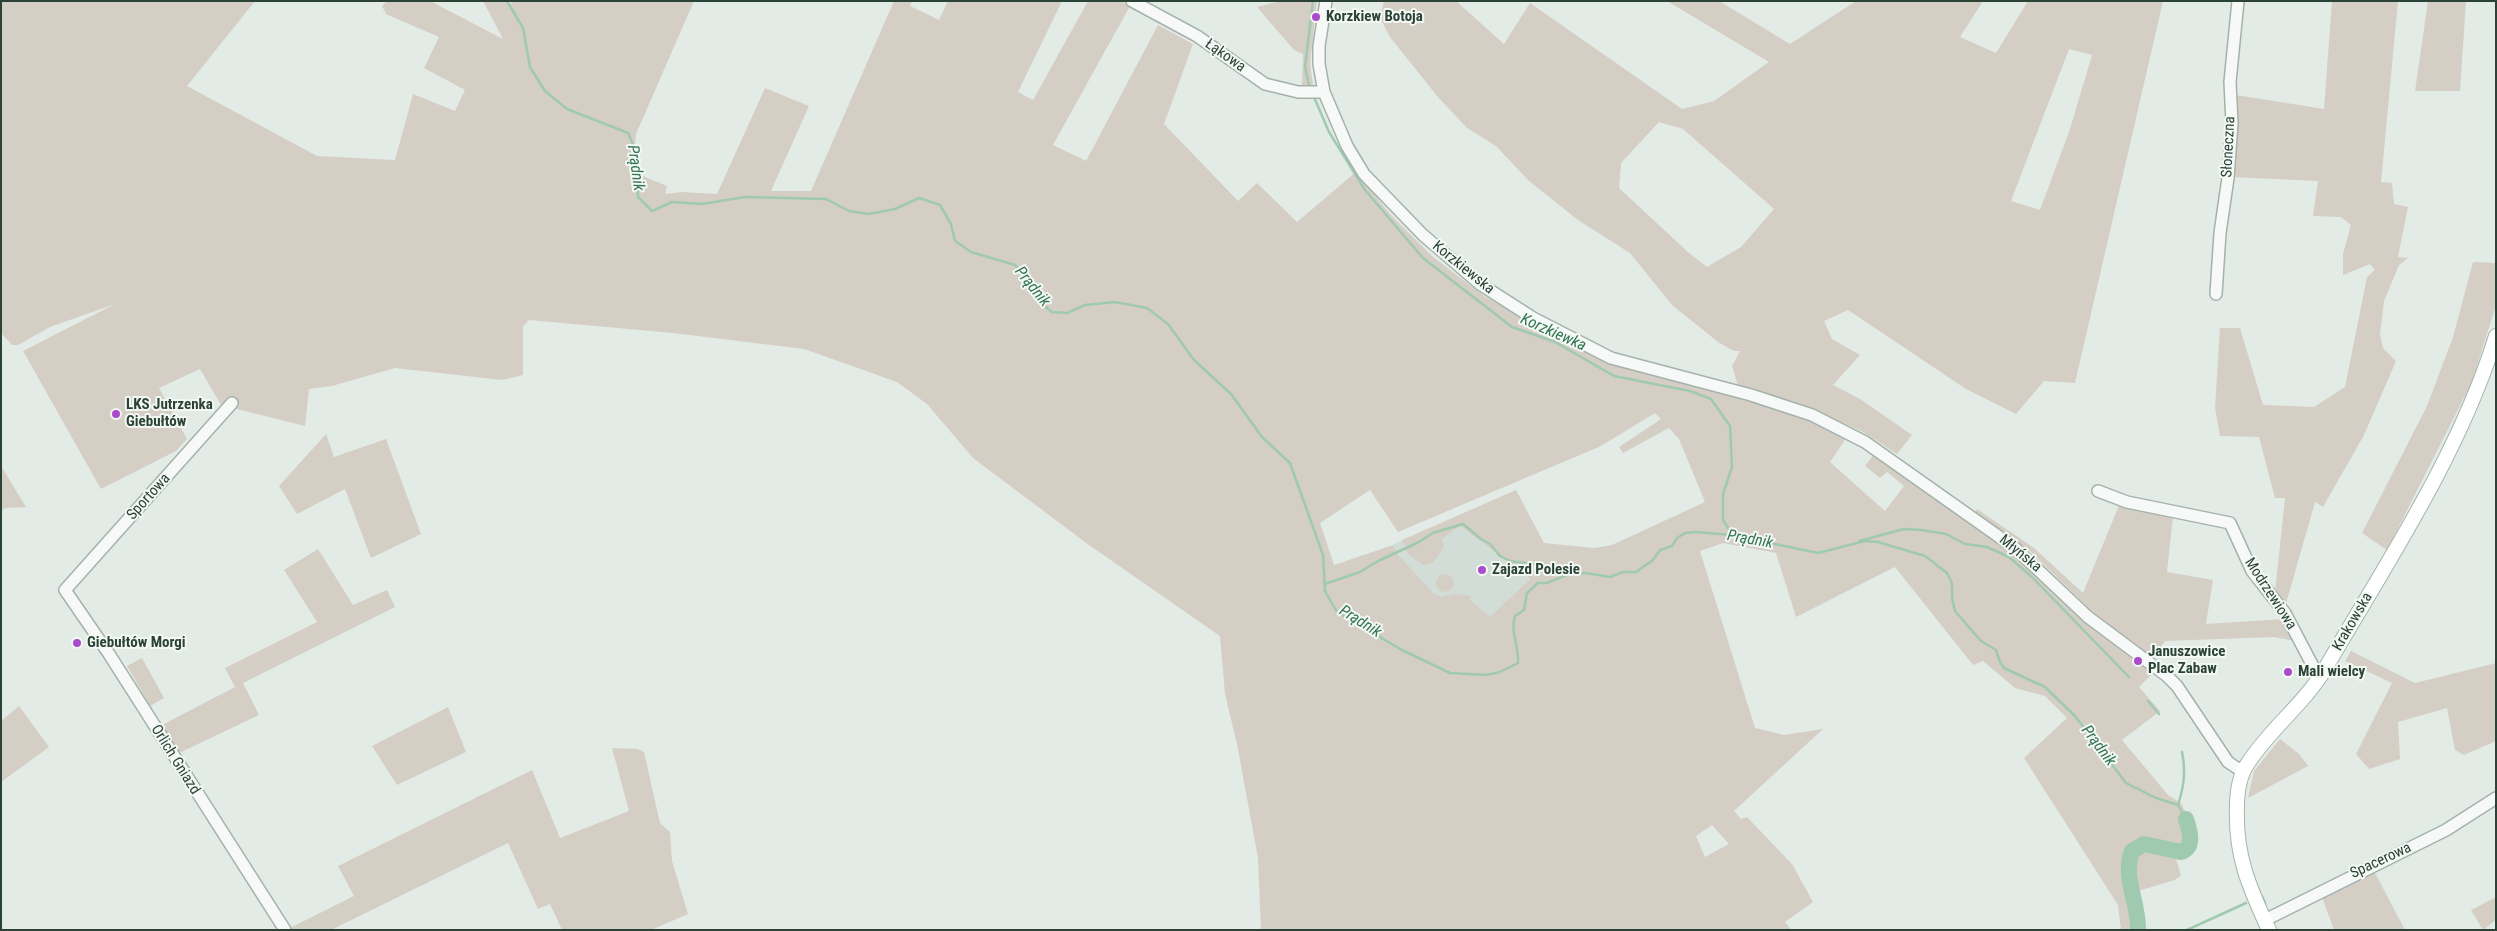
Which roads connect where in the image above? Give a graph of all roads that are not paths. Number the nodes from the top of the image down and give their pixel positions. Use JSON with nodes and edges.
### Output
{"nodes":[{"id":1,"x":1132,"y":1,"type":"edge"},
{"id":2,"x":1326,"y":1,"type":"edge"},
{"id":3,"x":2238,"y":1,"type":"edge"},
{"id":4,"x":1324,"y":92,"type":"junction"},
{"id":5,"x":2216,"y":294,"type":"dead end"},
{"id":6,"x":2496,"y":336,"type":"edge"},
{"id":7,"x":1751,"y":395,"type":"joint"},
{"id":8,"x":232,"y":403,"type":"dead end"},
{"id":9,"x":2098,"y":491,"type":"dead end"},
{"id":10,"x":65,"y":590,"type":"joint"},
{"id":11,"x":2321,"y":676,"type":"junction"},
{"id":12,"x":2243,"y":772,"type":"junction"},
{"id":13,"x":2496,"y":798,"type":"edge"},
{"id":14,"x":2267,"y":925,"type":"edge"},
{"id":15,"x":284,"y":930,"type":"edge"}],
"edges":[{"from":1,"to":4,"type":"street","name":"Łąkowa"},
{"from":2,"to":4,"type":"street","name":"Korzkiewska"},
{"from":3,"to":5,"type":"street","name":"Słoneczna"},
{"from":4,"to":7,"type":"street","name":"Korzkiewska"},
{"from":6,"to":11,"type":"main road","name":"Krakowska"},
{"from":7,"to":12,"type":"street","name":"Młyńska"},
{"from":8,"to":10,"type":"street","name":"Sportowa"},
{"from":9,"to":11,"type":"street","name":"Modrzewiowa"},
{"from":10,"to":15,"type":"street","name":"Orlich Gniazd"},
{"from":11,"to":12,"type":"main road","name":"Krakowska"},
{"from":12,"to":14,"type":"main road","name":"Krakowska"},
{"from":13,"to":14,"type":"street","name":"Spacerowa"}]}
